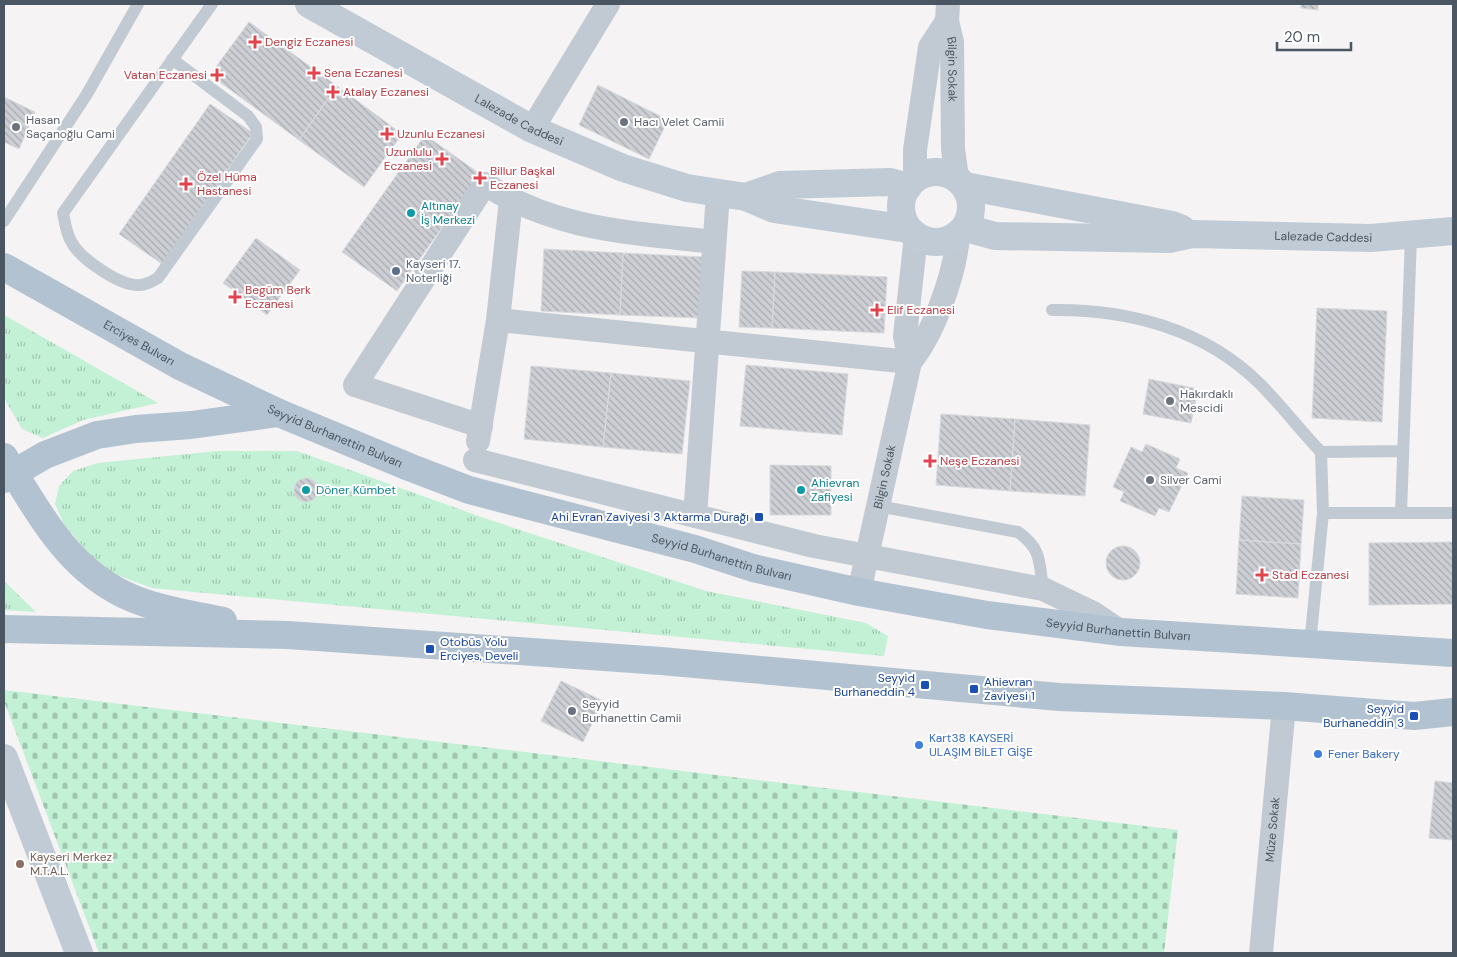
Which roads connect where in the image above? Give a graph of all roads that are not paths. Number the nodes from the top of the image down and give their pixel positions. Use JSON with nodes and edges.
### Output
{"nodes":[{"id":1,"x":138,"y":4,"type":"edge"},
{"id":2,"x":212,"y":4,"type":"edge"},
{"id":3,"x":309,"y":4,"type":"edge"},
{"id":4,"x":608,"y":4,"type":"edge"},
{"id":5,"x":947,"y":12,"type":"edge"},
{"id":6,"x":172,"y":59,"type":"junction"},
{"id":7,"x":532,"y":129,"type":"junction"},
{"id":8,"x":911,"y":182,"type":"junction"},
{"id":9,"x":961,"y":182,"type":"junction"},
{"id":10,"x":718,"y":194,"type":"junction"},
{"id":11,"x":746,"y":197,"type":"junction"},
{"id":12,"x":511,"y":200,"type":"junction"},
{"id":13,"x":4,"y":221,"type":"edge"},
{"id":14,"x":1453,"y":231,"type":"edge"},
{"id":15,"x":912,"y":232,"type":"junction"},
{"id":16,"x":962,"y":232,"type":"junction"},
{"id":17,"x":1192,"y":234,"type":"junction"},
{"id":18,"x":1411,"y":236,"type":"junction"},
{"id":19,"x":714,"y":242,"type":"junction"},
{"id":20,"x":4,"y":267,"type":"edge"},
{"id":21,"x":1052,"y":310,"type":"dead end"},
{"id":22,"x":498,"y":320,"type":"junction"},
{"id":23,"x":706,"y":342,"type":"junction"},
{"id":24,"x":910,"y":362,"type":"junction"},
{"id":25,"x":279,"y":412,"type":"junction"},
{"id":26,"x":481,"y":426,"type":"junction"},
{"id":27,"x":1403,"y":451,"type":"junction"},
{"id":28,"x":1321,"y":452,"type":"junction"},
{"id":29,"x":475,"y":460,"type":"junction"},
{"id":30,"x":7,"y":469,"type":"edge"},
{"id":31,"x":469,"y":490,"type":"junction"},
{"id":32,"x":878,"y":506,"type":"junction"},
{"id":33,"x":1324,"y":513,"type":"junction"},
{"id":34,"x":1401,"y":513,"type":"junction"},
{"id":35,"x":1453,"y":513,"type":"edge"},
{"id":36,"x":694,"y":516,"type":"junction"},
{"id":37,"x":867,"y":557,"type":"junction"},
{"id":38,"x":1043,"y":589,"type":"junction"},
{"id":39,"x":859,"y":592,"type":"junction"},
{"id":40,"x":4,"y":629,"type":"edge"},
{"id":41,"x":1121,"y":632,"type":"junction"},
{"id":42,"x":288,"y":635,"type":"junction"},
{"id":43,"x":1310,"y":644,"type":"junction"},
{"id":44,"x":1453,"y":647,"type":"edge"},
{"id":45,"x":1404,"y":649,"type":"junction"},
{"id":46,"x":1453,"y":653,"type":"edge"},
{"id":47,"x":1284,"y":706,"type":"junction"},
{"id":48,"x":1453,"y":712,"type":"edge"},
{"id":49,"x":1414,"y":716,"type":"junction"},
{"id":50,"x":1453,"y":716,"type":"edge"},
{"id":51,"x":4,"y":758,"type":"edge"},
{"id":52,"x":79,"y":953,"type":"edge"},
{"id":53,"x":1261,"y":953,"type":"edge"}],
"edges":[{"from":1,"to":13,"type":"lane"},
{"from":2,"to":6,"type":"lane"},
{"from":3,"to":7,"type":"street","name":"Lalezade Caddesi"},
{"from":4,"to":7,"type":"street"},
{"from":5,"to":8,"type":"street","name":"Bilgin Sokak"},
{"from":5,"to":9,"type":"street","name":"Bilgin Sokak"},
{"from":6,"to":6,"type":"lane"},
{"from":7,"to":10,"type":"street","name":"Lalezade Caddesi"},
{"from":8,"to":9,"type":"street"},
{"from":8,"to":11,"type":"street","name":"Lalezade Caddesi"},
{"from":8,"to":15,"type":"street"},
{"from":9,"to":16,"type":"street"},
{"from":9,"to":17,"type":"street","name":"Lalezade Caddesi"},
{"from":10,"to":11,"type":"street","name":"Lalezade Caddesi"},
{"from":10,"to":19,"type":"street"},
{"from":11,"to":15,"type":"street","name":"Lalezade Caddesi"},
{"from":12,"to":19,"type":"street"},
{"from":12,"to":22,"type":"street"},
{"from":12,"to":26,"type":"street"},
{"from":14,"to":18,"type":"street","name":"Lalezade Caddesi"},
{"from":15,"to":16,"type":"street"},
{"from":15,"to":24,"type":"street","name":"Bilgin Sokak"},
{"from":16,"to":17,"type":"street","name":"Lalezade Caddesi"},
{"from":16,"to":24,"type":"street","name":"Bilgin Sokak"},
{"from":17,"to":18,"type":"street","name":"Lalezade Caddesi"},
{"from":18,"to":27,"type":"lane"},
{"from":19,"to":23,"type":"street"},
{"from":20,"to":25,"type":"main road","name":"Erciyes Bulvarı"},
{"from":21,"to":28,"type":"lane"},
{"from":22,"to":23,"type":"street"},
{"from":22,"to":26,"type":"street"},
{"from":23,"to":24,"type":"street"},
{"from":23,"to":36,"type":"street"},
{"from":24,"to":32,"type":"street","name":"Bilgin Sokak"},
{"from":25,"to":30,"type":"main road","name":"Seyyid Burhanettin Bulvarı"},
{"from":25,"to":31,"type":"main road","name":"Seyyid Burhanettin Bulvarı"},
{"from":26,"to":29,"type":"street"},
{"from":27,"to":28,"type":"lane"},
{"from":27,"to":34,"type":"lane"},
{"from":28,"to":33,"type":"lane"},
{"from":29,"to":31,"type":"street"},
{"from":29,"to":36,"type":"street"},
{"from":30,"to":42,"type":"main road","name":"Seyyid Burhanettin Bulvarı"},
{"from":31,"to":39,"type":"main road","name":"Seyyid Burhanettin Bulvarı"},
{"from":32,"to":37,"type":"street","name":"Bilgin Sokak"},
{"from":32,"to":38,"type":"lane"},
{"from":33,"to":34,"type":"lane"},
{"from":33,"to":43,"type":"lane"},
{"from":34,"to":35,"type":"lane"},
{"from":36,"to":37,"type":"street"},
{"from":37,"to":38,"type":"street"},
{"from":37,"to":39,"type":"street","name":"Bilgin Sokak"},
{"from":38,"to":41,"type":"street"},
{"from":39,"to":41,"type":"main road","name":"Seyyid Burhanettin Bulvarı"},
{"from":40,"to":42,"type":"main road","name":"Seyyid Burhanettin Bulvarı"},
{"from":41,"to":43,"type":"main road","name":"Seyyid Burhanettin Bulvarı"},
{"from":42,"to":47,"type":"main road","name":"Seyyid Burhanettin Bulvarı"},
{"from":43,"to":45,"type":"main road","name":"Seyyid Burhanettin Bulvarı"},
{"from":44,"to":45,"type":"main road"},
{"from":45,"to":46,"type":"main road","name":"Seyyid Burhanettin Bulvarı"},
{"from":47,"to":49,"type":"main road","name":"Seyyid Burhanettin Bulvarı"},
{"from":47,"to":53,"type":"street","name":"Müze Sokak"},
{"from":48,"to":49,"type":"main road","name":"Seyyid Burhanettin Bulvarı"},
{"from":49,"to":50,"type":"main road"},
{"from":51,"to":52,"type":"street"}]}
